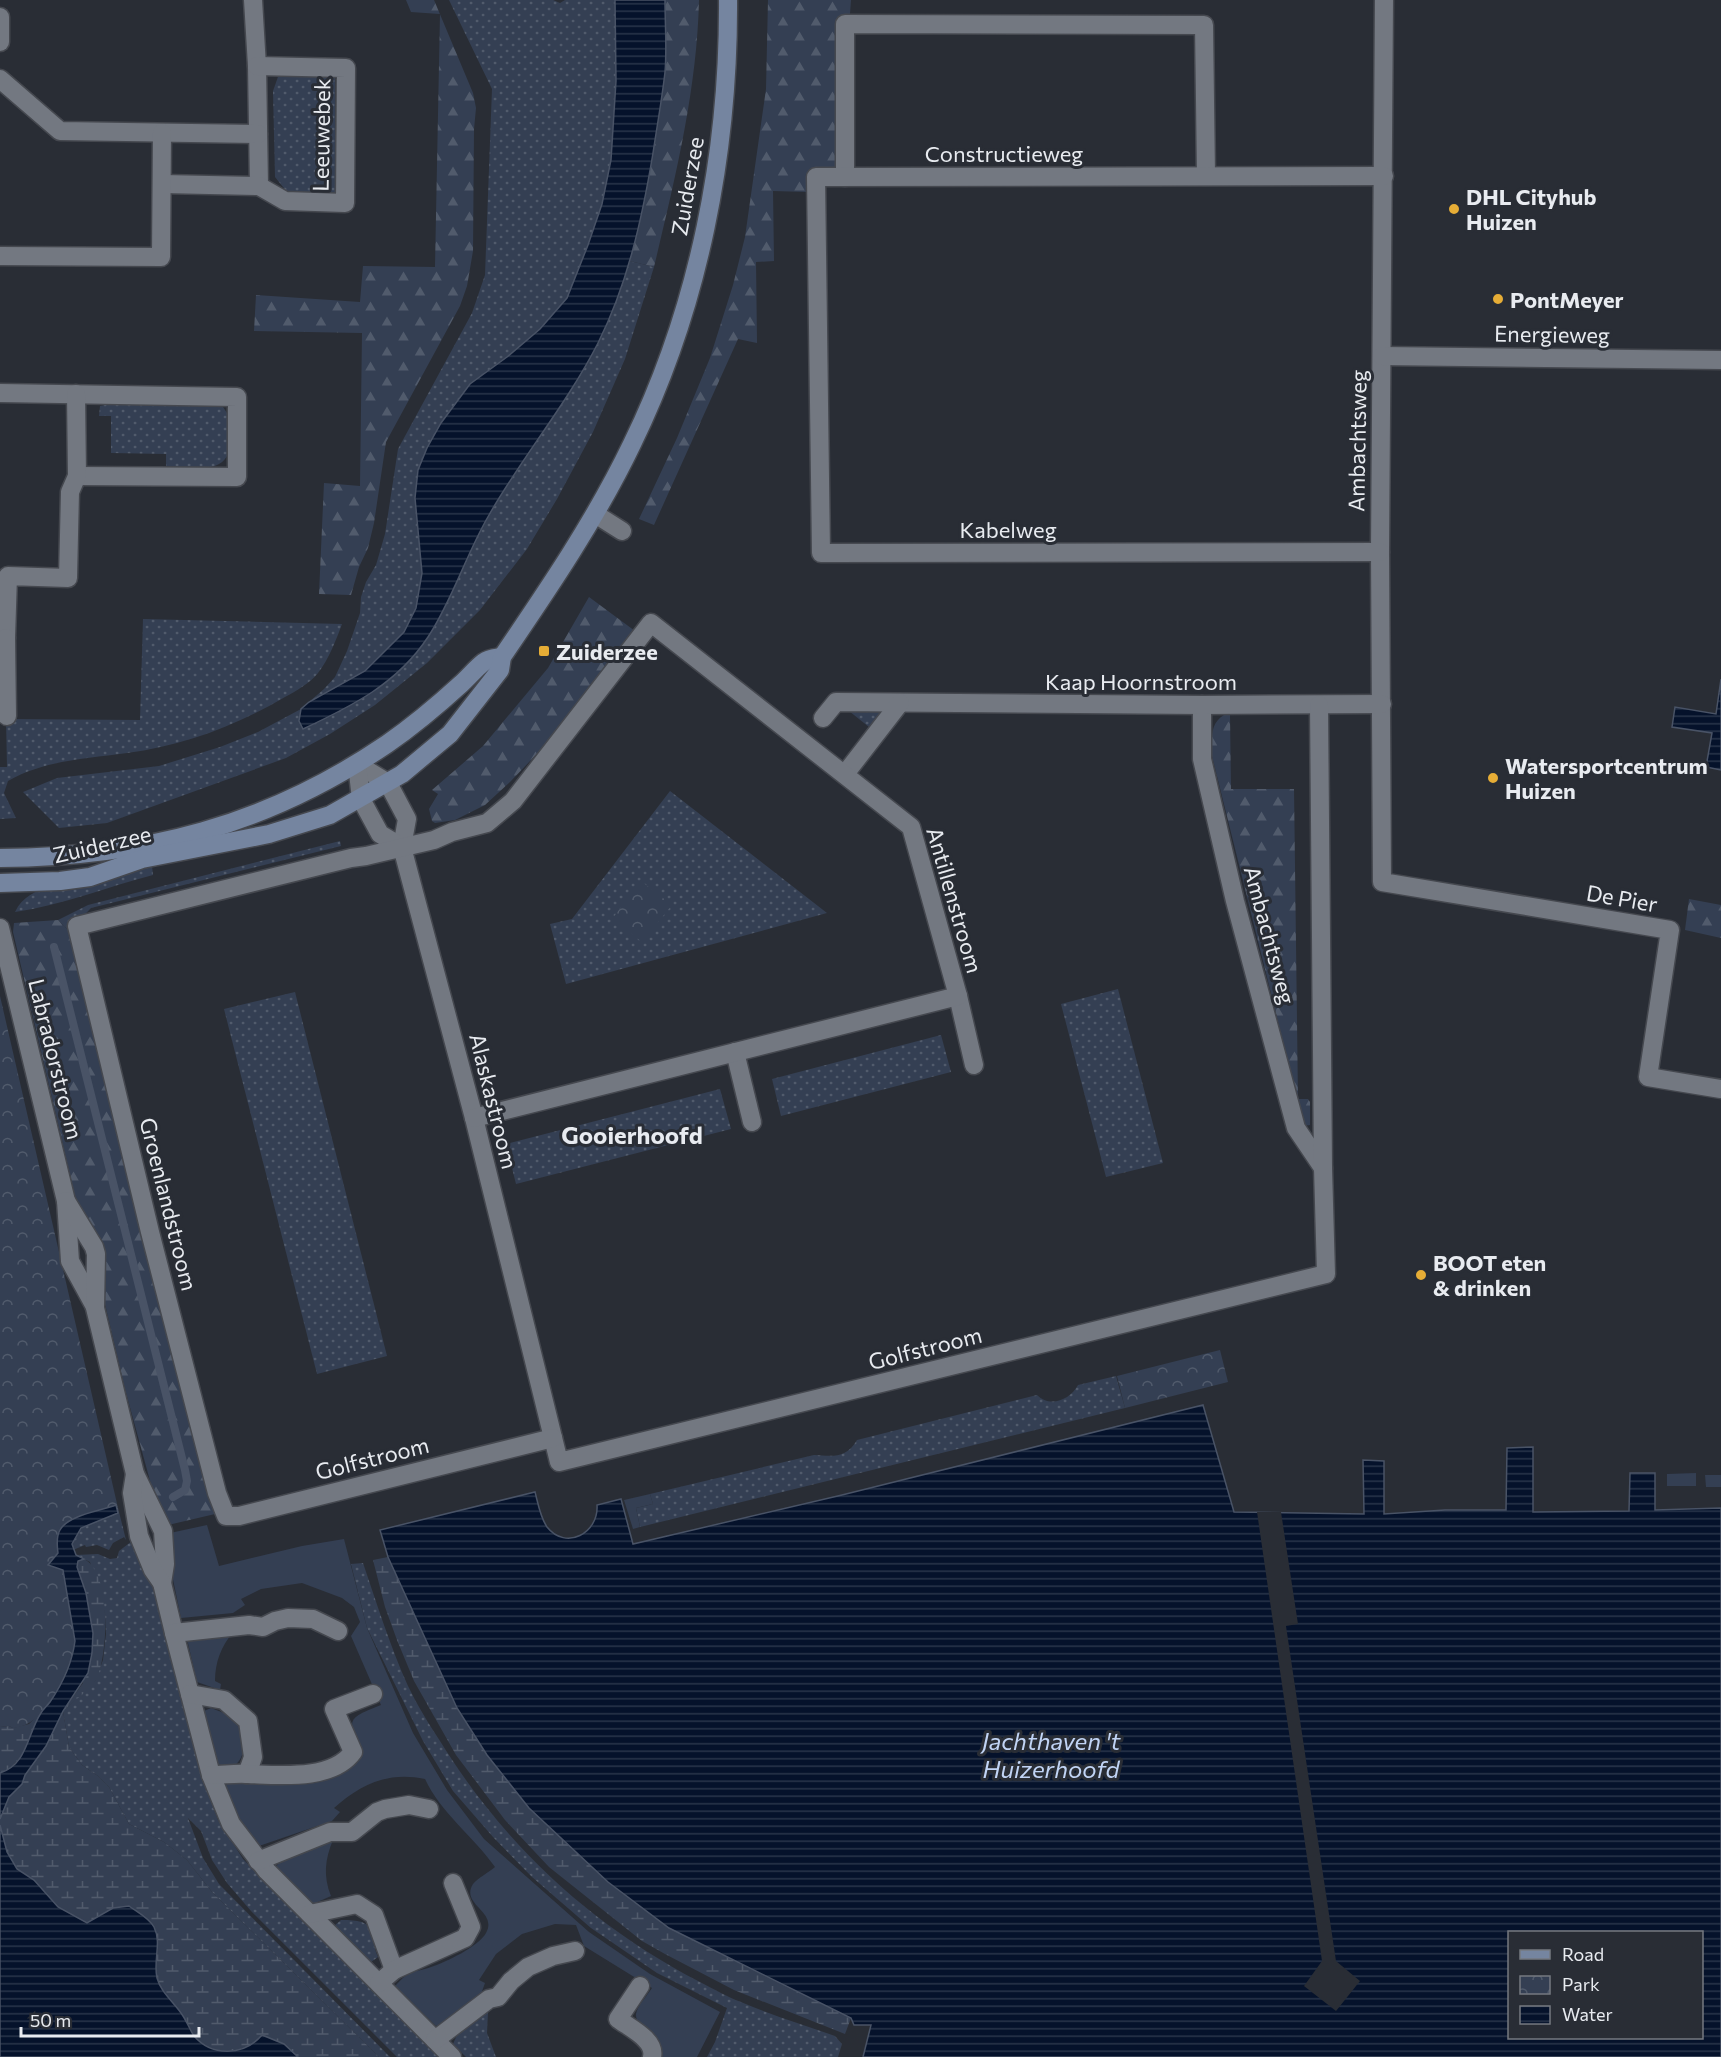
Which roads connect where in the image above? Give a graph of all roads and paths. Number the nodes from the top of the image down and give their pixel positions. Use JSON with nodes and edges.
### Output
{"nodes":[{"id":1,"x":253,"y":0,"type":"edge"},
{"id":2,"x":728,"y":0,"type":"edge"},
{"id":3,"x":1384,"y":0,"type":"edge"},
{"id":4,"x":0,"y":17,"type":"edge"},
{"id":5,"x":0,"y":42,"type":"edge"},
{"id":6,"x":257,"y":66,"type":"junction"},
{"id":7,"x":0,"y":79,"type":"edge"},
{"id":8,"x":162,"y":133,"type":"junction"},
{"id":9,"x":258,"y":134,"type":"junction"},
{"id":10,"x":1206,"y":176,"type":"junction"},
{"id":11,"x":1384,"y":176,"type":"junction"},
{"id":12,"x":845,"y":177,"type":"junction"},
{"id":13,"x":163,"y":184,"type":"junction"},
{"id":14,"x":259,"y":186,"type":"junction"},
{"id":15,"x":0,"y":256,"type":"edge"},
{"id":16,"x":1382,"y":356,"type":"junction"},
{"id":17,"x":1721,"y":360,"type":"edge"},
{"id":18,"x":819,"y":368,"type":"joint"},
{"id":19,"x":0,"y":393,"type":"edge"},
{"id":20,"x":76,"y":394,"type":"junction"},
{"id":21,"x":77,"y":476,"type":"junction"},
{"id":22,"x":595,"y":514,"type":"junction"},
{"id":23,"x":622,"y":531,"type":"dead end"},
{"id":24,"x":1380,"y":552,"type":"junction"},
{"id":25,"x":3,"y":638,"type":"edge"},
{"id":26,"x":502,"y":657,"type":"junction"},
{"id":27,"x":900,"y":703,"type":"junction"},
{"id":28,"x":1382,"y":704,"type":"junction"},
{"id":29,"x":1202,"y":705,"type":"junction"},
{"id":30,"x":1319,"y":705,"type":"junction"},
{"id":31,"x":7,"y":716,"type":"dead end"},
{"id":32,"x":823,"y":718,"type":"dead end"},
{"id":33,"x":357,"y":764,"type":"junction"},
{"id":34,"x":845,"y":774,"type":"junction"},
{"id":35,"x":388,"y":783,"type":"junction"},
{"id":36,"x":361,"y":799,"type":"junction"},
{"id":37,"x":402,"y":847,"type":"junction"},
{"id":38,"x":0,"y":858,"type":"edge"},
{"id":39,"x":0,"y":865,"type":"edge"},
{"id":40,"x":1382,"y":882,"type":"joint"},
{"id":41,"x":0,"y":883,"type":"edge"},
{"id":42,"x":0,"y":927,"type":"edge"},
{"id":43,"x":958,"y":996,"type":"junction"},
{"id":44,"x":735,"y":1052,"type":"junction"},
{"id":45,"x":974,"y":1065,"type":"dead end"},
{"id":46,"x":1721,"y":1089,"type":"edge"},
{"id":47,"x":474,"y":1118,"type":"junction"},
{"id":48,"x":752,"y":1122,"type":"dead end"},
{"id":49,"x":1323,"y":1168,"type":"junction"},
{"id":50,"x":66,"y":1201,"type":"junction"},
{"id":51,"x":1326,"y":1274,"type":"joint"},
{"id":52,"x":95,"y":1308,"type":"junction"},
{"id":53,"x":536,"y":1368,"type":"joint"},
{"id":54,"x":553,"y":1438,"type":"junction"},
{"id":55,"x":135,"y":1474,"type":"junction"},
{"id":56,"x":217,"y":1493,"type":"joint"},
{"id":57,"x":162,"y":1582,"type":"junction"},
{"id":58,"x":338,"y":1631,"type":"dead end"},
{"id":59,"x":174,"y":1633,"type":"junction"},
{"id":60,"x":190,"y":1694,"type":"junction"},
{"id":61,"x":373,"y":1694,"type":"dead end"},
{"id":62,"x":247,"y":1774,"type":"junction"},
{"id":63,"x":211,"y":1775,"type":"junction"},
{"id":64,"x":429,"y":1809,"type":"dead end"},
{"id":65,"x":258,"y":1861,"type":"junction"},
{"id":66,"x":453,"y":1882,"type":"dead end"},
{"id":67,"x":310,"y":1914,"type":"junction"},
{"id":68,"x":575,"y":1951,"type":"dead end"},
{"id":69,"x":394,"y":1970,"type":"junction"},
{"id":70,"x":380,"y":1983,"type":"junction"},
{"id":71,"x":640,"y":1986,"type":"dead end"},
{"id":72,"x":435,"y":2040,"type":"junction"},
{"id":73,"x":452,"y":2057,"type":"edge"},
{"id":74,"x":652,"y":2057,"type":"edge"}],
"edges":[{"from":1,"to":6,"type":"street"},
{"from":2,"to":22,"type":"street","name":"Zuiderzee"},
{"from":3,"to":11,"type":"street","name":"Ambachtsweg"},
{"from":4,"to":5,"type":"street"},
{"from":6,"to":9,"type":"street"},
{"from":6,"to":14,"type":"street","name":"Leeuwebek"},
{"from":7,"to":8,"type":"street"},
{"from":8,"to":9,"type":"street"},
{"from":8,"to":13,"type":"street"},
{"from":9,"to":14,"type":"street"},
{"from":10,"to":11,"type":"street","name":"Constructieweg"},
{"from":10,"to":12,"type":"street","name":"Constructieweg"},
{"from":10,"to":12,"type":"street"},
{"from":11,"to":16,"type":"street","name":"Ambachtsweg"},
{"from":12,"to":18,"type":"street","name":"Constructieweg"},
{"from":13,"to":14,"type":"street","name":"Leeuwebek"},
{"from":13,"to":15,"type":"street"},
{"from":16,"to":17,"type":"street","name":"Energieweg"},
{"from":16,"to":24,"type":"street","name":"Ambachtsweg"},
{"from":18,"to":24,"type":"street","name":"Kabelweg"},
{"from":19,"to":20,"type":"street"},
{"from":20,"to":21,"type":"street"},
{"from":20,"to":21,"type":"street"},
{"from":21,"to":25,"type":"street"},
{"from":22,"to":23,"type":"street"},
{"from":22,"to":26,"type":"street","name":"Zuiderzee"},
{"from":24,"to":28,"type":"street","name":"Ambachtsweg"},
{"from":25,"to":31,"type":"street"},
{"from":26,"to":33,"type":"street","name":"Zuiderzee"},
{"from":26,"to":35,"type":"street","name":"Zuiderzee"},
{"from":27,"to":29,"type":"street","name":"Kaap Hoornstroom"},
{"from":27,"to":32,"type":"street","name":"Kaap Hoornstroom"},
{"from":27,"to":34,"type":"street"},
{"from":28,"to":30,"type":"street","name":"Kaap Hoornstroom"},
{"from":28,"to":40,"type":"street","name":"Ambachtsweg"},
{"from":29,"to":30,"type":"street","name":"Kaap Hoornstroom"},
{"from":29,"to":49,"type":"street","name":"Ambachtsweg"},
{"from":30,"to":49,"type":"street","name":"Ambachtsweg"},
{"from":33,"to":35,"type":"street"},
{"from":33,"to":36,"type":"street"},
{"from":33,"to":38,"type":"street","name":"Zuiderzee"},
{"from":34,"to":37,"type":"street","name":"Antillenstroom"},
{"from":34,"to":43,"type":"street","name":"Antillenstroom"},
{"from":35,"to":36,"type":"street","name":"Zuiderzee"},
{"from":35,"to":37,"type":"street","name":"Alaskastroom"},
{"from":36,"to":37,"type":"street"},
{"from":36,"to":41,"type":"street","name":"Zuiderzee"},
{"from":37,"to":47,"type":"street","name":"Alaskastroom"},
{"from":37,"to":56,"type":"street","name":"Groenlandstroom"},
{"from":38,"to":39,"type":"street"},
{"from":40,"to":46,"type":"street","name":"De Pier"},
{"from":42,"to":50,"type":"street","name":"Labradorstroom"},
{"from":43,"to":44,"type":"street","name":"Antillenstroom"},
{"from":43,"to":45,"type":"street"},
{"from":44,"to":47,"type":"street","name":"Antillenstroom"},
{"from":44,"to":48,"type":"street"},
{"from":47,"to":53,"type":"street","name":"Alaskastroom"},
{"from":49,"to":51,"type":"street","name":"Ambachtsweg"},
{"from":50,"to":52,"type":"street","name":"Labradorstroom"},
{"from":50,"to":52,"type":"street","name":"Labradorstroom"},
{"from":51,"to":54,"type":"street","name":"Golfstroom"},
{"from":52,"to":55,"type":"street","name":"Labradorstroom"},
{"from":53,"to":54,"type":"street","name":"Golfstroom"},
{"from":54,"to":56,"type":"street","name":"Golfstroom"},
{"from":55,"to":57,"type":"street","name":"Labradorstroom"},
{"from":55,"to":57,"type":"street","name":"Labradorstroom"},
{"from":57,"to":59,"type":"street","name":"Labradorstroom"},
{"from":58,"to":59,"type":"street"},
{"from":59,"to":60,"type":"street","name":"Labradorstroom"},
{"from":60,"to":62,"type":"street"},
{"from":60,"to":63,"type":"street","name":"Labradorstroom"},
{"from":61,"to":62,"type":"street"},
{"from":62,"to":63,"type":"street"},
{"from":63,"to":65,"type":"street","name":"Labradorstroom"},
{"from":64,"to":65,"type":"street"},
{"from":65,"to":67,"type":"street","name":"Labradorstroom"},
{"from":66,"to":69,"type":"street"},
{"from":67,"to":69,"type":"street"},
{"from":67,"to":70,"type":"street","name":"Labradorstroom"},
{"from":68,"to":72,"type":"street"},
{"from":69,"to":70,"type":"street"},
{"from":70,"to":72,"type":"street","name":"Labradorstroom"},
{"from":71,"to":74,"type":"street"},
{"from":72,"to":73,"type":"street","name":"Labradorstroom"}]}
